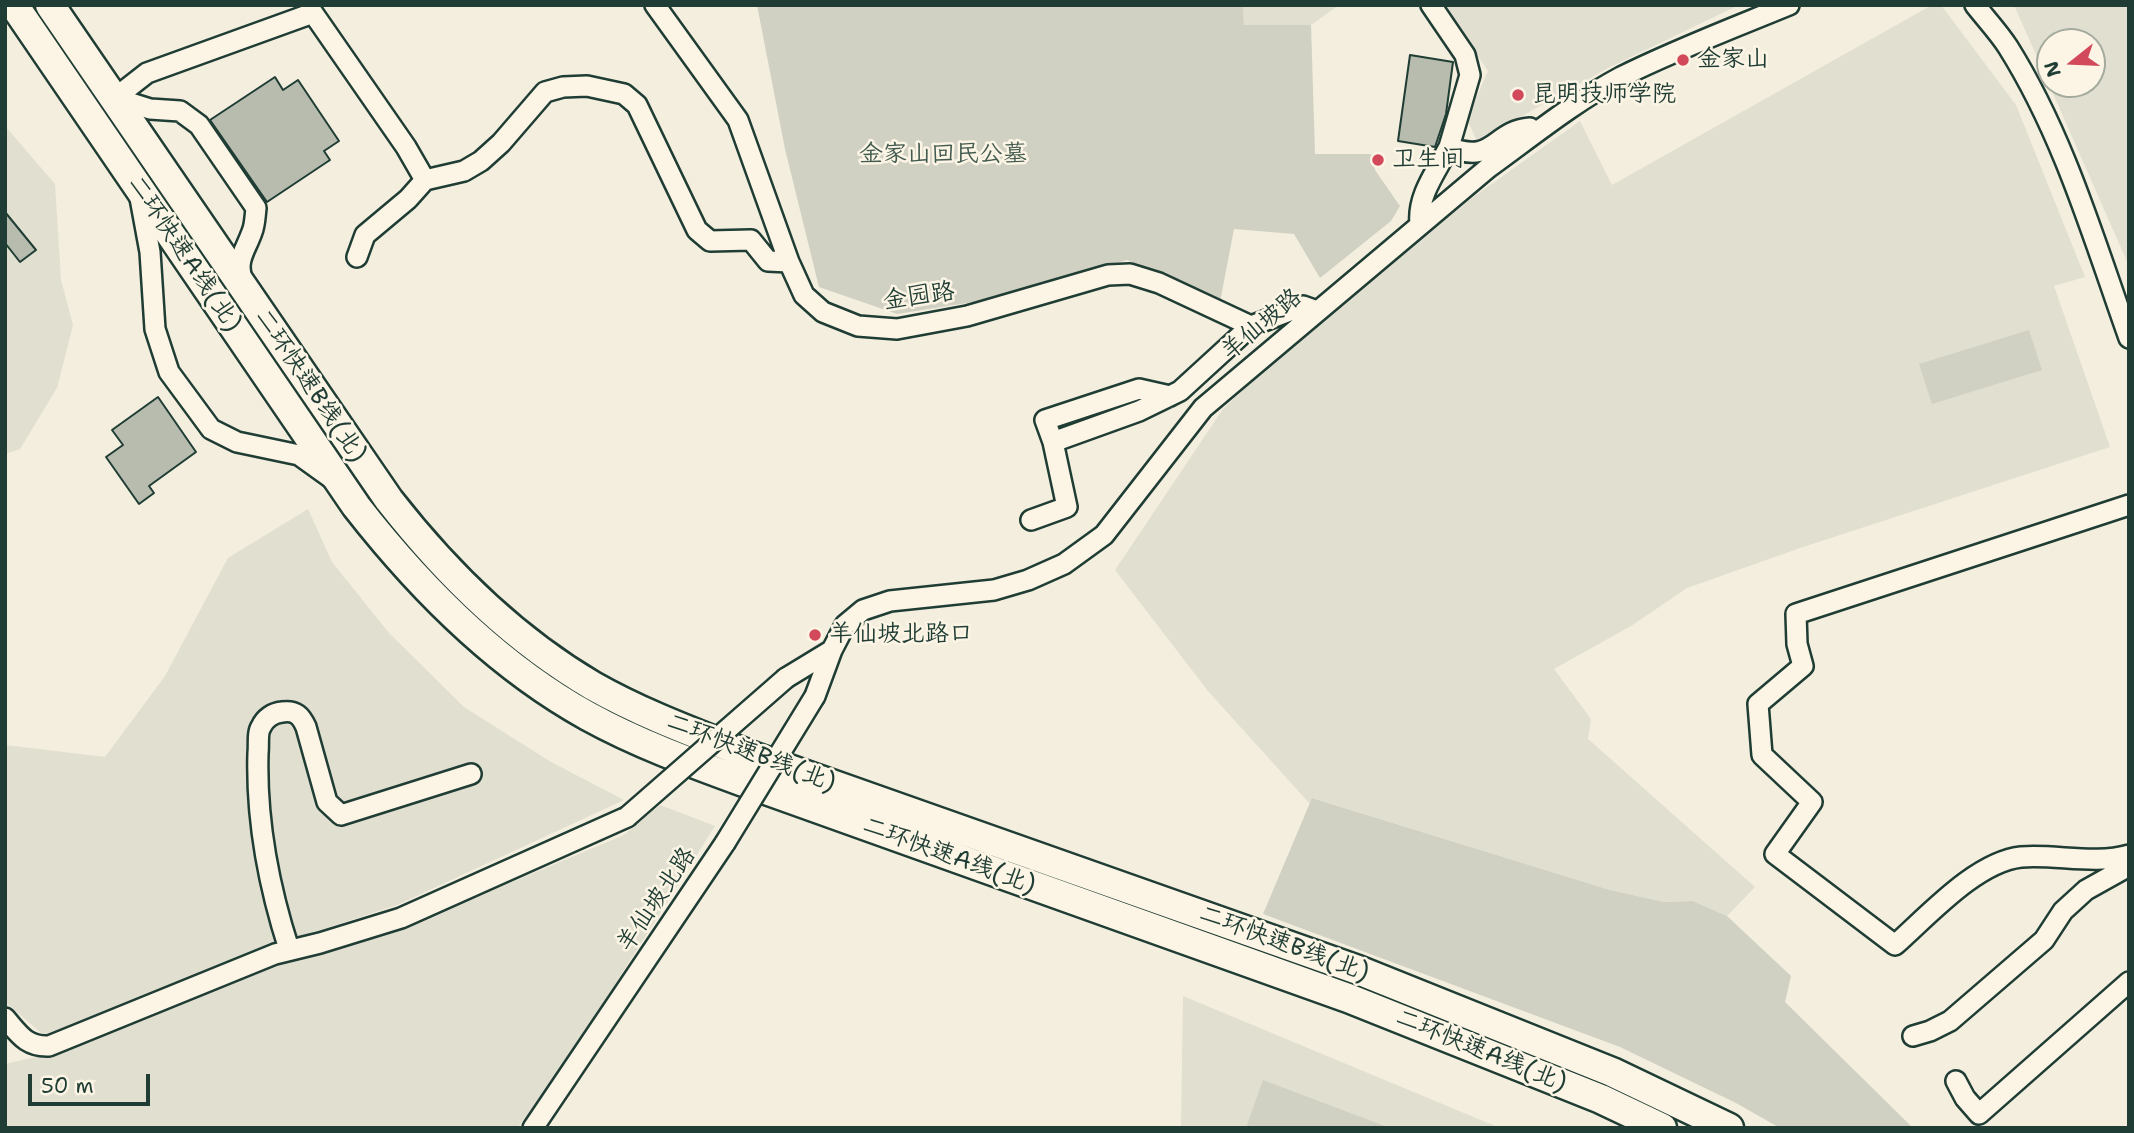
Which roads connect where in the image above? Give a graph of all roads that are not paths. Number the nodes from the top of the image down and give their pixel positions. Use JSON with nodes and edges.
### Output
{"nodes":[{"id":1,"x":14,"y":5,"type":"edge"},
{"id":2,"x":50,"y":5,"type":"edge"},
{"id":3,"x":655,"y":5,"type":"edge"},
{"id":4,"x":1431,"y":5,"type":"edge"},
{"id":5,"x":1789,"y":5,"type":"edge"},
{"id":6,"x":1975,"y":5,"type":"edge"},
{"id":7,"x":315,"y":9,"type":"edge"},
{"id":8,"x":115,"y":97,"type":"junction"},
{"id":9,"x":1535,"y":133,"type":"junction"},
{"id":10,"x":1449,"y":148,"type":"junction"},
{"id":11,"x":135,"y":180,"type":"junction"},
{"id":12,"x":425,"y":180,"type":"junction"},
{"id":13,"x":1420,"y":224,"type":"junction"},
{"id":14,"x":357,"y":257,"type":"dead end"},
{"id":15,"x":789,"y":262,"type":"junction"},
{"id":16,"x":247,"y":293,"type":"junction"},
{"id":17,"x":1317,"y":311,"type":"junction"},
{"id":18,"x":1251,"y":326,"type":"junction"},
{"id":19,"x":2129,"y":338,"type":"edge"},
{"id":20,"x":341,"y":485,"type":"junction"},
{"id":21,"x":2129,"y":505,"type":"edge"},
{"id":22,"x":1031,"y":520,"type":"dead end"},
{"id":23,"x":832,"y":650,"type":"junction"},
{"id":24,"x":815,"y":696,"type":"joint"},
{"id":25,"x":471,"y":774,"type":"dead end"},
{"id":26,"x":2129,"y":855,"type":"edge"},
{"id":27,"x":2129,"y":866,"type":"edge"},
{"id":28,"x":289,"y":949,"type":"junction"},
{"id":29,"x":2129,"y":982,"type":"edge"},
{"id":30,"x":5,"y":1018,"type":"edge"},
{"id":31,"x":1913,"y":1036,"type":"dead end"},
{"id":32,"x":1956,"y":1081,"type":"dead end"},
{"id":33,"x":533,"y":1128,"type":"edge"},
{"id":34,"x":1662,"y":1128,"type":"edge"},
{"id":35,"x":1729,"y":1128,"type":"edge"}],
"edges":[{"from":1,"to":11,"type":"highway","name":"二环快速A线(北)"},
{"from":2,"to":8,"type":"highway","name":"二环快速B线(北)"},
{"from":3,"to":15,"type":"street","name":"金园路"},
{"from":4,"to":10,"type":"street"},
{"from":5,"to":9,"type":"street","name":"羊仙坡路"},
{"from":6,"to":19,"type":"street"},
{"from":7,"to":8,"type":"street"},
{"from":7,"to":12,"type":"street"},
{"from":8,"to":16,"type":"highway","name":"二环快速B线(北)"},
{"from":8,"to":16,"type":"street"},
{"from":9,"to":10,"type":"street"},
{"from":9,"to":13,"type":"street","name":"羊仙坡路"},
{"from":10,"to":13,"type":"street"},
{"from":11,"to":20,"type":"highway","name":"二环快速A线(北)"},
{"from":11,"to":20,"type":"street"},
{"from":12,"to":14,"type":"street"},
{"from":12,"to":15,"type":"street"},
{"from":13,"to":17,"type":"street","name":"羊仙坡路"},
{"from":15,"to":18,"type":"street","name":"金园路"},
{"from":16,"to":35,"type":"highway","name":"二环快速B线(北)"},
{"from":17,"to":18,"type":"street"},
{"from":17,"to":23,"type":"street","name":"羊仙坡路"},
{"from":18,"to":22,"type":"street"},
{"from":20,"to":34,"type":"highway","name":"二环快速A线(北)"},
{"from":21,"to":26,"type":"street"},
{"from":23,"to":24,"type":"street","name":"羊仙坡路"},
{"from":23,"to":28,"type":"street","bridge":true},
{"from":24,"to":33,"type":"street","name":"羊仙坡北路","bridge":true},
{"from":25,"to":28,"type":"street"},
{"from":27,"to":31,"type":"street"},
{"from":28,"to":30,"type":"street"},
{"from":29,"to":32,"type":"street"}]}
